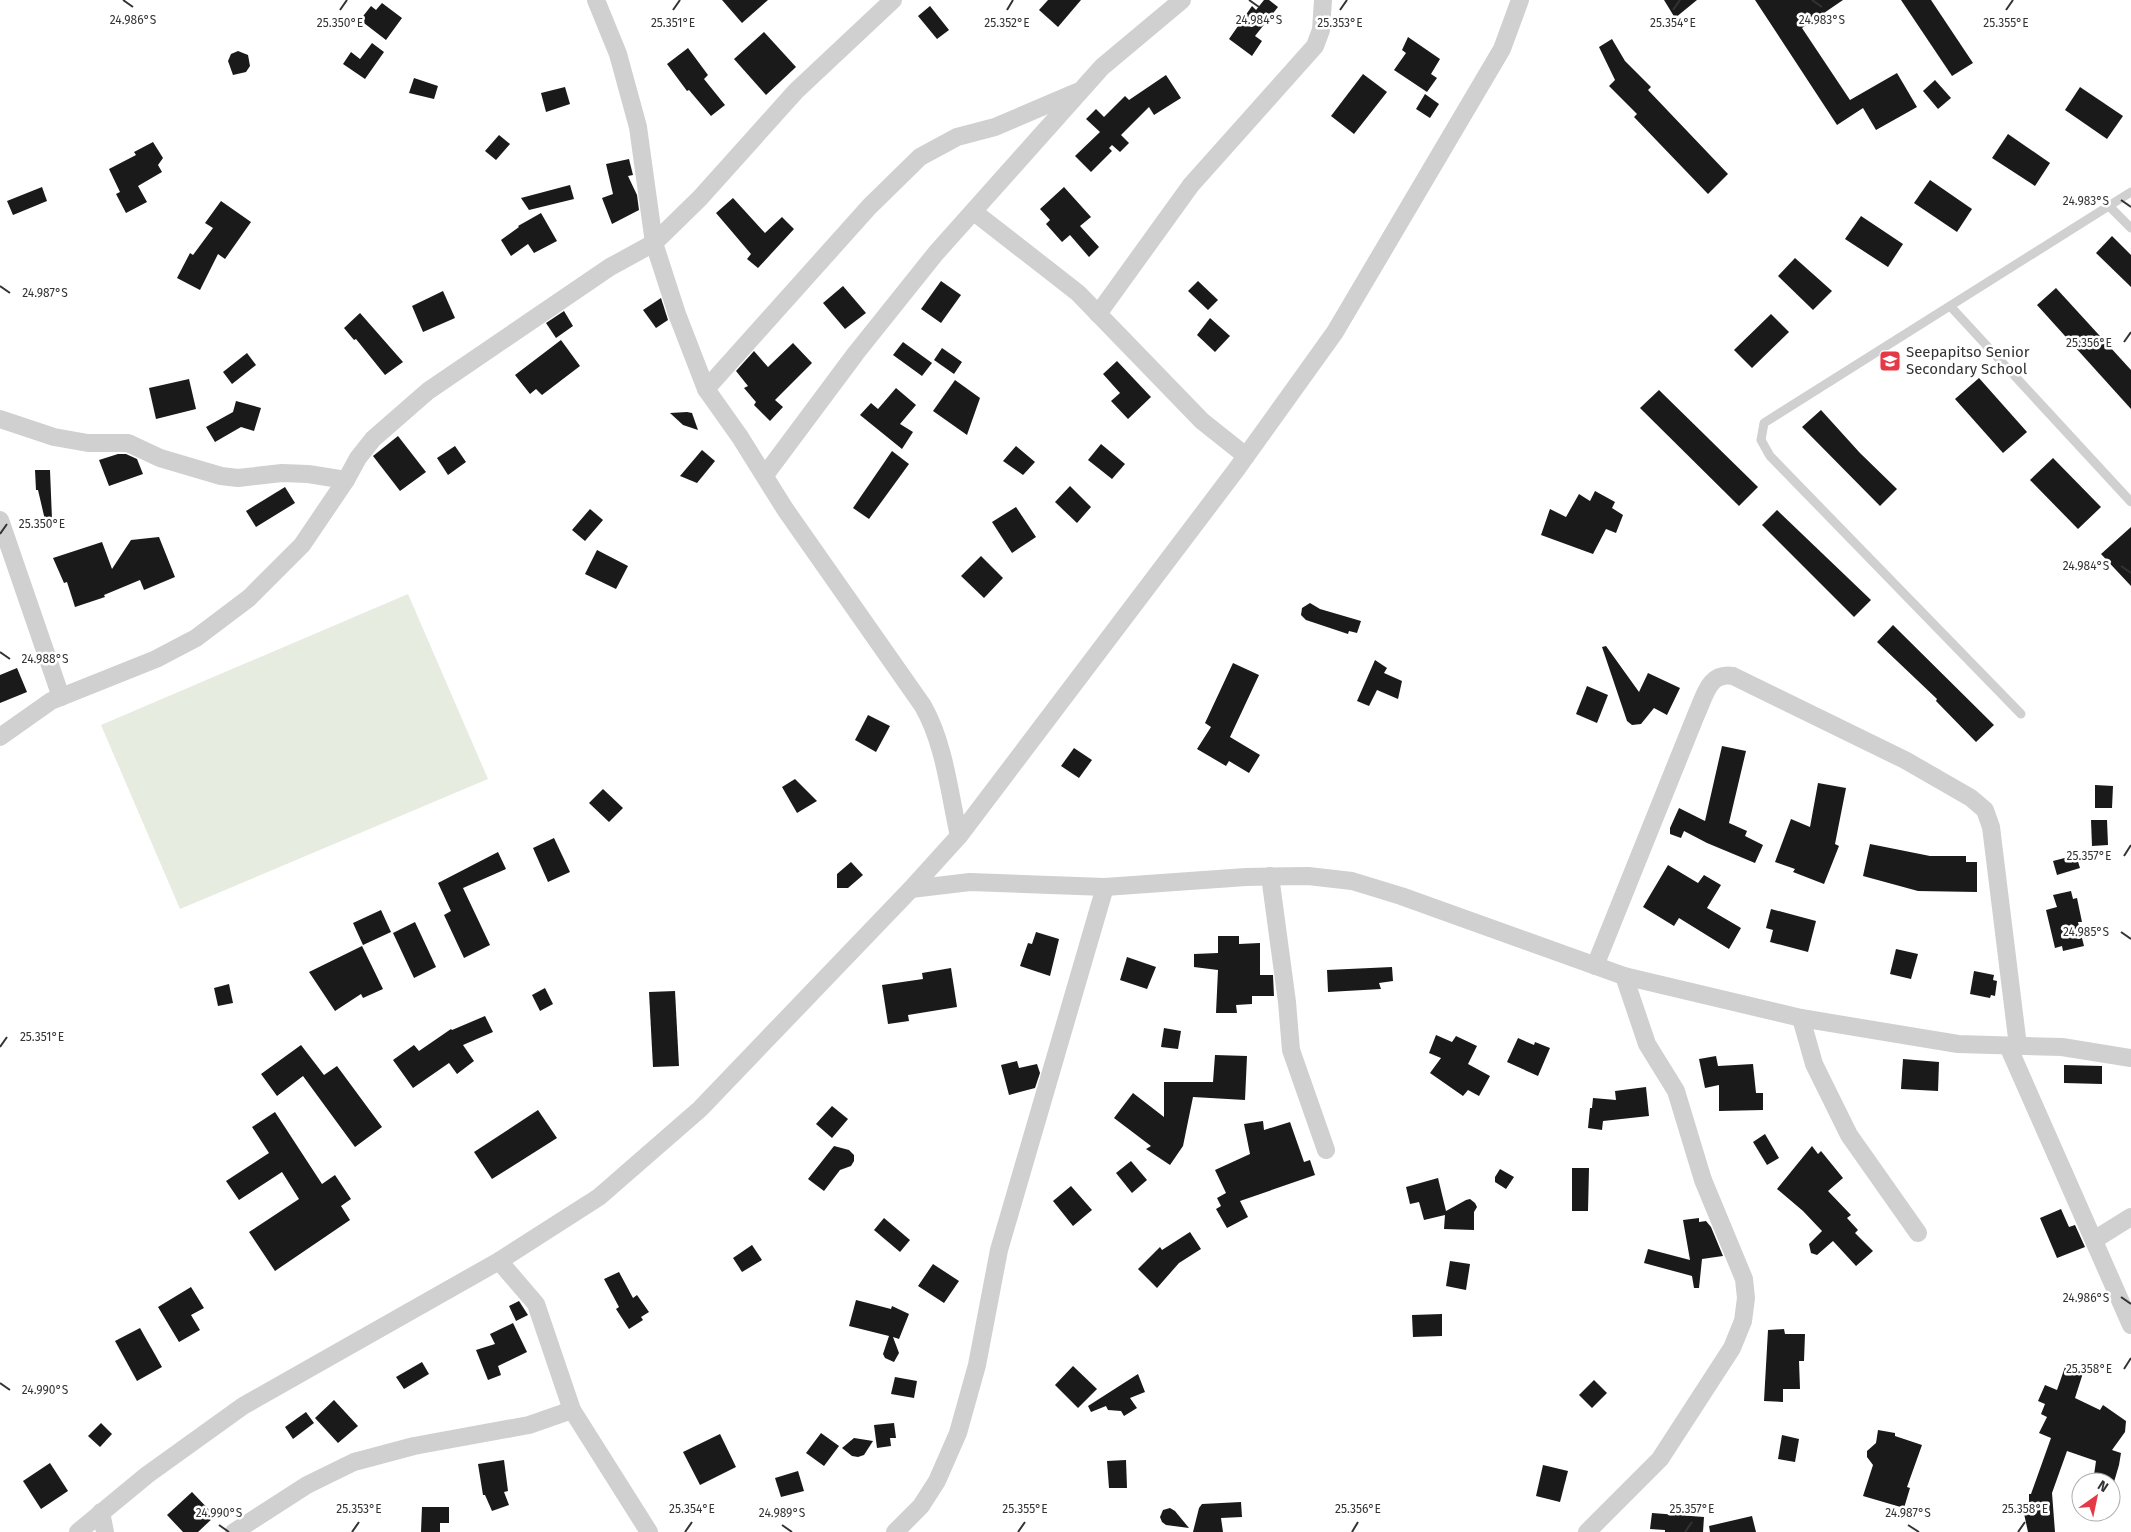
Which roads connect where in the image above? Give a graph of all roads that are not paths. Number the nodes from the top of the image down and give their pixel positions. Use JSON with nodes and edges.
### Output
{"nodes":[{"id":1,"x":596,"y":0,"type":"edge"},
{"id":2,"x":893,"y":0,"type":"edge"},
{"id":3,"x":1182,"y":0,"type":"edge"},
{"id":4,"x":1323,"y":0,"type":"edge"},
{"id":5,"x":1520,"y":0,"type":"edge"},
{"id":6,"x":1082,"y":90,"type":"junction"},
{"id":7,"x":2131,"y":192,"type":"edge"},
{"id":8,"x":2109,"y":206,"type":"junction"},
{"id":9,"x":974,"y":212,"type":"junction"},
{"id":10,"x":2131,"y":228,"type":"edge"},
{"id":11,"x":654,"y":243,"type":"junction"},
{"id":12,"x":1950,"y":307,"type":"junction"},
{"id":13,"x":1098,"y":314,"type":"junction"},
{"id":14,"x":706,"y":389,"type":"junction"},
{"id":15,"x":0,"y":418,"type":"edge"},
{"id":16,"x":1246,"y":456,"type":"junction"},
{"id":17,"x":765,"y":475,"type":"junction"},
{"id":18,"x":346,"y":480,"type":"junction"},
{"id":19,"x":2131,"y":502,"type":"edge"},
{"id":20,"x":0,"y":520,"type":"edge"},
{"id":21,"x":60,"y":697,"type":"junction"},
{"id":22,"x":2021,"y":714,"type":"dead end"},
{"id":23,"x":0,"y":737,"type":"edge"},
{"id":24,"x":959,"y":836,"type":"junction"},
{"id":25,"x":1270,"y":876,"type":"junction"},
{"id":26,"x":1105,"y":888,"type":"junction"},
{"id":27,"x":911,"y":889,"type":"junction"},
{"id":28,"x":1596,"y":966,"type":"junction"},
{"id":29,"x":1624,"y":976,"type":"junction"},
{"id":30,"x":1800,"y":1018,"type":"junction"},
{"id":31,"x":2013,"y":1046,"type":"junction"},
{"id":32,"x":2131,"y":1058,"type":"edge"},
{"id":33,"x":1326,"y":1150,"type":"dead end"},
{"id":34,"x":2131,"y":1217,"type":"edge"},
{"id":35,"x":1918,"y":1233,"type":"dead end"},
{"id":36,"x":2094,"y":1240,"type":"junction"},
{"id":37,"x":499,"y":1261,"type":"junction"},
{"id":38,"x":2131,"y":1325,"type":"edge"},
{"id":39,"x":572,"y":1410,"type":"junction"},
{"id":40,"x":101,"y":1512,"type":"junction"},
{"id":41,"x":78,"y":1532,"type":"edge"},
{"id":42,"x":105,"y":1532,"type":"edge"},
{"id":43,"x":234,"y":1532,"type":"edge"},
{"id":44,"x":649,"y":1532,"type":"edge"},
{"id":45,"x":895,"y":1532,"type":"edge"},
{"id":46,"x":1587,"y":1532,"type":"edge"}],
"edges":[{"from":1,"to":11,"type":"street"},
{"from":2,"to":11,"type":"street"},
{"from":3,"to":6,"type":"street"},
{"from":4,"to":13,"type":"street"},
{"from":5,"to":16,"type":"street"},
{"from":6,"to":9,"type":"street"},
{"from":6,"to":14,"type":"street"},
{"from":7,"to":8,"type":"lane"},
{"from":8,"to":10,"type":"lane"},
{"from":8,"to":12,"type":"lane"},
{"from":9,"to":13,"type":"street"},
{"from":9,"to":17,"type":"street"},
{"from":11,"to":14,"type":"street"},
{"from":11,"to":18,"type":"street"},
{"from":12,"to":19,"type":"lane"},
{"from":12,"to":22,"type":"lane"},
{"from":13,"to":16,"type":"street"},
{"from":14,"to":17,"type":"street"},
{"from":15,"to":18,"type":"street"},
{"from":16,"to":24,"type":"street"},
{"from":17,"to":24,"type":"street"},
{"from":18,"to":21,"type":"street"},
{"from":20,"to":21,"type":"street"},
{"from":21,"to":23,"type":"street"},
{"from":24,"to":27,"type":"street"},
{"from":25,"to":26,"type":"street"},
{"from":25,"to":28,"type":"street"},
{"from":25,"to":33,"type":"street"},
{"from":26,"to":27,"type":"street"},
{"from":26,"to":45,"type":"street"},
{"from":27,"to":37,"type":"street"},
{"from":28,"to":29,"type":"street"},
{"from":28,"to":31,"type":"street"},
{"from":29,"to":30,"type":"street"},
{"from":29,"to":46,"type":"street"},
{"from":30,"to":31,"type":"street"},
{"from":30,"to":35,"type":"street"},
{"from":31,"to":32,"type":"street"},
{"from":31,"to":36,"type":"street"},
{"from":34,"to":36,"type":"street"},
{"from":36,"to":38,"type":"street"},
{"from":37,"to":39,"type":"street"},
{"from":37,"to":40,"type":"street"},
{"from":39,"to":43,"type":"street"},
{"from":39,"to":44,"type":"street"},
{"from":40,"to":41,"type":"street"},
{"from":40,"to":42,"type":"street"}]}
